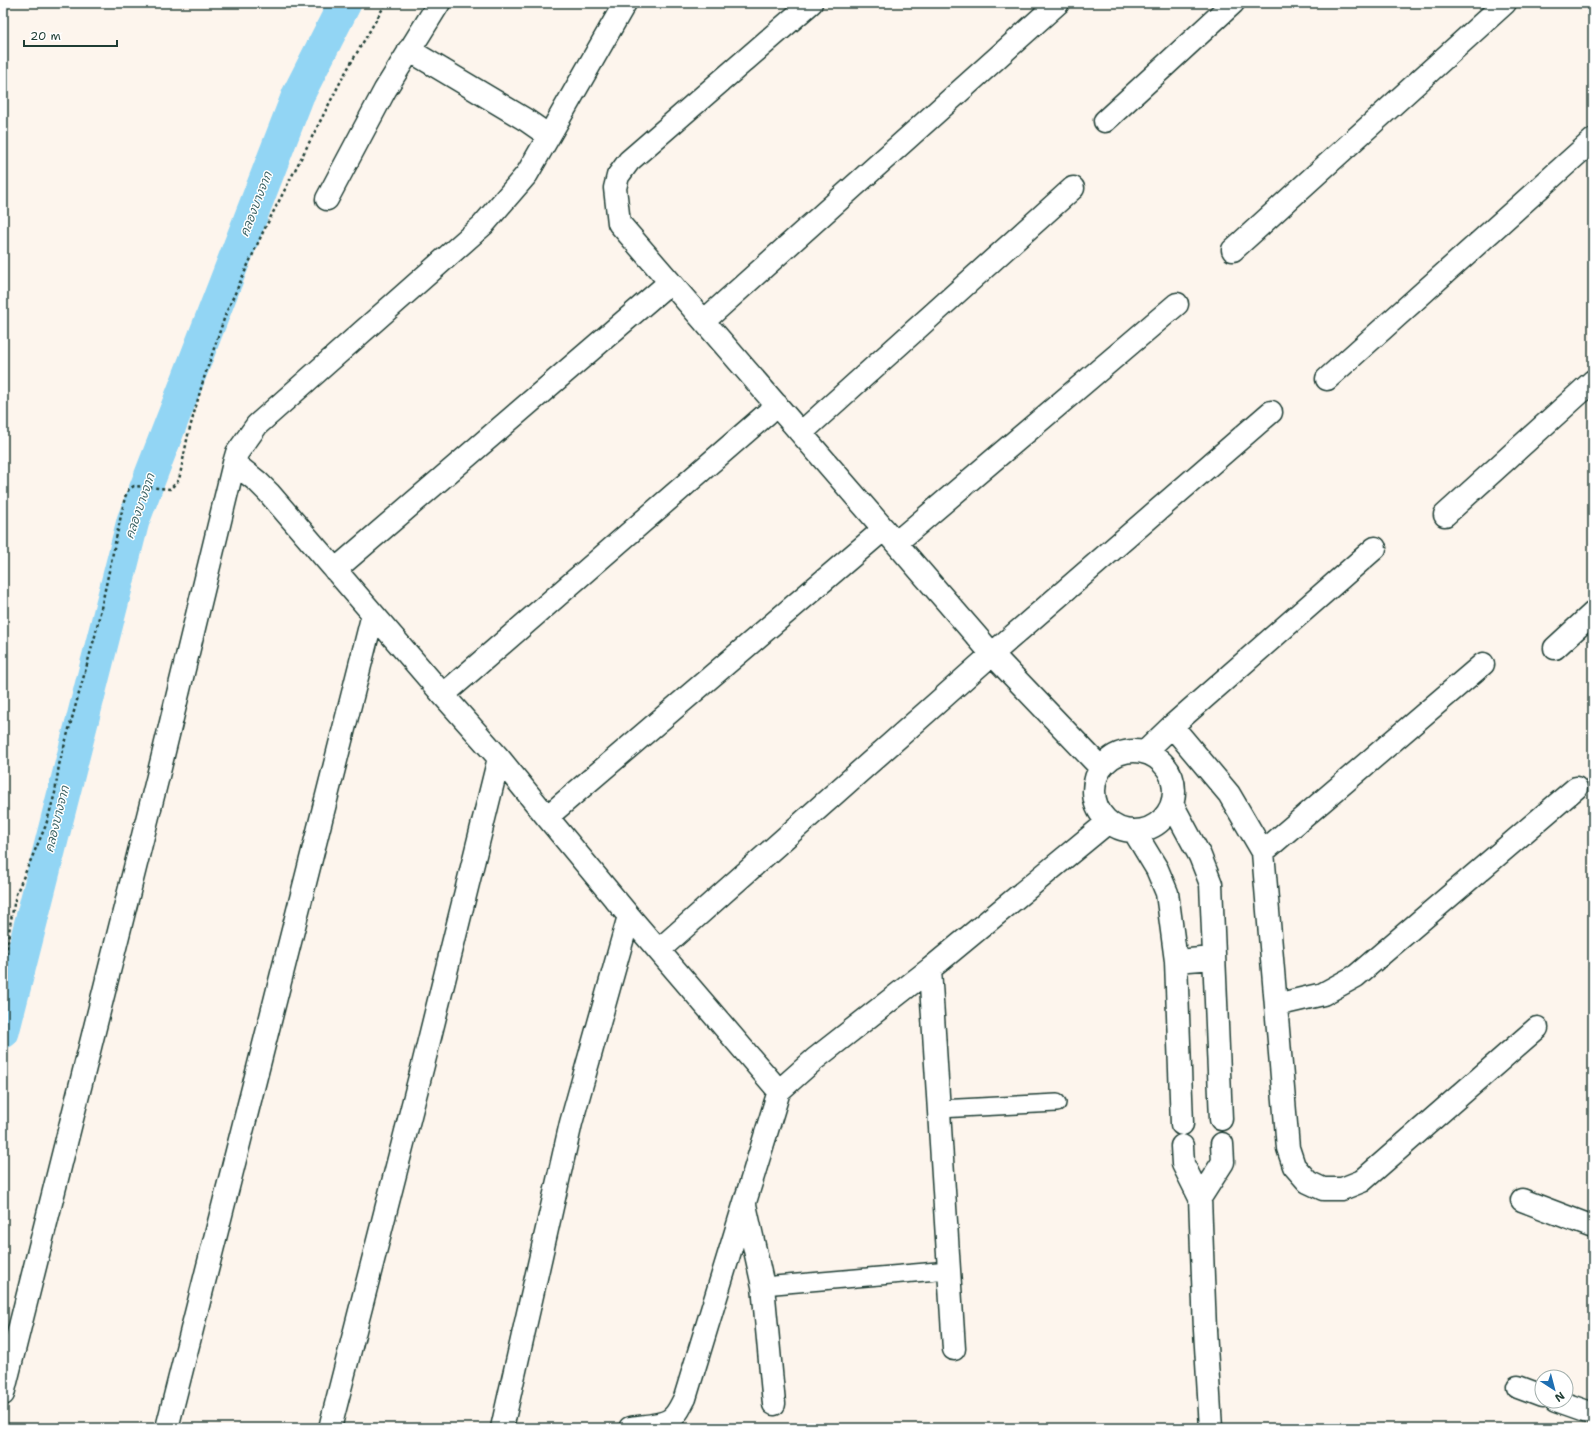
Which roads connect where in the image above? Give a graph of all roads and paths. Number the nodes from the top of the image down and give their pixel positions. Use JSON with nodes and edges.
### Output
{"nodes":[{"id":1,"x":386,"y":3,"type":"edge"},
{"id":2,"x":439,"y":3,"type":"edge"},
{"id":3,"x":625,"y":3,"type":"edge"},
{"id":4,"x":811,"y":3,"type":"edge"},
{"id":5,"x":1058,"y":3,"type":"edge"},
{"id":6,"x":1233,"y":3,"type":"edge"},
{"id":7,"x":1505,"y":3,"type":"edge"},
{"id":8,"x":409,"y":50,"type":"junction"},
{"id":9,"x":1105,"y":121,"type":"dead end"},
{"id":10,"x":549,"y":136,"type":"junction"},
{"id":11,"x":1593,"y":140,"type":"edge"},
{"id":12,"x":1073,"y":188,"type":"dead end"},
{"id":13,"x":327,"y":199,"type":"dead end"},
{"id":14,"x":1233,"y":250,"type":"dead end"},
{"id":15,"x":670,"y":282,"type":"junction"},
{"id":16,"x":1177,"y":304,"type":"dead end"},
{"id":17,"x":704,"y":321,"type":"junction"},
{"id":18,"x":1326,"y":379,"type":"dead end"},
{"id":19,"x":1593,"y":381,"type":"edge"},
{"id":20,"x":777,"y":405,"type":"junction"},
{"id":21,"x":1271,"y":412,"type":"dead end"},
{"id":22,"x":800,"y":433,"type":"junction"},
{"id":23,"x":234,"y":463,"type":"junction"},
{"id":24,"x":1445,"y":515,"type":"dead end"},
{"id":25,"x":890,"y":536,"type":"junction"},
{"id":26,"x":1375,"y":548,"type":"dead end"},
{"id":27,"x":335,"y":570,"type":"junction"},
{"id":28,"x":1593,"y":613,"type":"edge"},
{"id":29,"x":373,"y":614,"type":"junction"},
{"id":30,"x":1555,"y":648,"type":"dead end"},
{"id":31,"x":992,"y":654,"type":"junction"},
{"id":32,"x":1483,"y":664,"type":"dead end"},
{"id":33,"x":443,"y":696,"type":"junction"},
{"id":34,"x":1172,"y":726,"type":"junction"},
{"id":35,"x":1145,"y":752,"type":"junction"},
{"id":36,"x":499,"y":758,"type":"junction"},
{"id":37,"x":1100,"y":768,"type":"junction"},
{"id":38,"x":1576,"y":788,"type":"dead end"},
{"id":39,"x":1172,"y":804,"type":"junction"},
{"id":40,"x":547,"y":817,"type":"junction"},
{"id":41,"x":1108,"y":822,"type":"junction"},
{"id":42,"x":1134,"y":831,"type":"junction"},
{"id":43,"x":1264,"y":852,"type":"junction"},
{"id":44,"x":629,"y":916,"type":"junction"},
{"id":45,"x":659,"y":950,"type":"junction"},
{"id":46,"x":1214,"y":958,"type":"junction"},
{"id":47,"x":1176,"y":961,"type":"junction"},
{"id":48,"x":930,"y":969,"type":"junction"},
{"id":49,"x":3,"y":978,"type":"edge"},
{"id":50,"x":1276,"y":1005,"type":"junction"},
{"id":51,"x":1537,"y":1028,"type":"dead end"},
{"id":52,"x":779,"y":1091,"type":"junction"},
{"id":53,"x":1057,"y":1104,"type":"dead end"},
{"id":54,"x":939,"y":1109,"type":"junction"},
{"id":55,"x":1221,"y":1119,"type":"dead end"},
{"id":56,"x":1182,"y":1124,"type":"dead end"},
{"id":57,"x":1222,"y":1144,"type":"dead end"},
{"id":58,"x":1182,"y":1146,"type":"dead end"},
{"id":59,"x":1200,"y":1198,"type":"junction"},
{"id":60,"x":1522,"y":1200,"type":"dead end"},
{"id":61,"x":745,"y":1203,"type":"junction"},
{"id":62,"x":1593,"y":1227,"type":"edge"},
{"id":63,"x":949,"y":1270,"type":"junction"},
{"id":64,"x":763,"y":1286,"type":"junction"},
{"id":65,"x":954,"y":1349,"type":"dead end"},
{"id":66,"x":1518,"y":1387,"type":"dead end"},
{"id":67,"x":1534,"y":1393,"type":"edge"},
{"id":68,"x":3,"y":1394,"type":"edge"},
{"id":69,"x":774,"y":1404,"type":"dead end"},
{"id":70,"x":1574,"y":1407,"type":"edge"},
{"id":71,"x":1593,"y":1414,"type":"edge"},
{"id":72,"x":1210,"y":1427,"type":"edge"},
{"id":73,"x":167,"y":1428,"type":"edge"},
{"id":74,"x":330,"y":1428,"type":"edge"},
{"id":75,"x":502,"y":1428,"type":"edge"},
{"id":76,"x":630,"y":1428,"type":"edge"}],
"edges":[{"from":1,"to":49,"type":"path"},
{"from":2,"to":8,"type":"street"},
{"from":3,"to":10,"type":"street"},
{"from":4,"to":15,"type":"street"},
{"from":5,"to":17,"type":"street"},
{"from":6,"to":9,"type":"street"},
{"from":7,"to":14,"type":"street"},
{"from":8,"to":10,"type":"street"},
{"from":8,"to":13,"type":"street"},
{"from":10,"to":23,"type":"street"},
{"from":11,"to":18,"type":"street"},
{"from":12,"to":22,"type":"street"},
{"from":15,"to":17,"type":"street"},
{"from":15,"to":27,"type":"street"},
{"from":16,"to":25,"type":"street"},
{"from":17,"to":20,"type":"street"},
{"from":19,"to":24,"type":"street"},
{"from":20,"to":22,"type":"street"},
{"from":20,"to":33,"type":"street"},
{"from":21,"to":31,"type":"street"},
{"from":22,"to":25,"type":"street"},
{"from":23,"to":27,"type":"street"},
{"from":23,"to":68,"type":"street"},
{"from":25,"to":31,"type":"street"},
{"from":25,"to":40,"type":"street"},
{"from":26,"to":34,"type":"street"},
{"from":27,"to":29,"type":"street"},
{"from":28,"to":30,"type":"street"},
{"from":29,"to":33,"type":"street"},
{"from":29,"to":73,"type":"street"},
{"from":31,"to":37,"type":"street"},
{"from":31,"to":45,"type":"street"},
{"from":32,"to":43,"type":"street"},
{"from":33,"to":36,"type":"street"},
{"from":34,"to":35,"type":"street"},
{"from":34,"to":43,"type":"street"},
{"from":35,"to":37,"type":"street"},
{"from":35,"to":39,"type":"street"},
{"from":36,"to":40,"type":"street"},
{"from":36,"to":74,"type":"street"},
{"from":37,"to":41,"type":"street"},
{"from":38,"to":50,"type":"street"},
{"from":39,"to":42,"type":"street"},
{"from":39,"to":46,"type":"street"},
{"from":40,"to":44,"type":"street"},
{"from":41,"to":42,"type":"street"},
{"from":41,"to":48,"type":"street"},
{"from":42,"to":47,"type":"street"},
{"from":43,"to":50,"type":"street"},
{"from":44,"to":45,"type":"street"},
{"from":44,"to":75,"type":"street"},
{"from":45,"to":52,"type":"street"},
{"from":46,"to":47,"type":"street"},
{"from":46,"to":55,"type":"street"},
{"from":47,"to":56,"type":"street"},
{"from":48,"to":52,"type":"street"},
{"from":48,"to":54,"type":"street"},
{"from":50,"to":51,"type":"street"},
{"from":52,"to":61,"type":"street"},
{"from":53,"to":54,"type":"lane"},
{"from":54,"to":63,"type":"street"},
{"from":57,"to":59,"type":"street"},
{"from":58,"to":59,"type":"street"},
{"from":59,"to":72,"type":"street"},
{"from":60,"to":62,"type":"street"},
{"from":61,"to":64,"type":"street"},
{"from":61,"to":76,"type":"street"},
{"from":63,"to":64,"type":"lane"},
{"from":63,"to":65,"type":"street"},
{"from":64,"to":69,"type":"street"},
{"from":66,"to":67,"type":"street"},
{"from":70,"to":71,"type":"street"}]}
